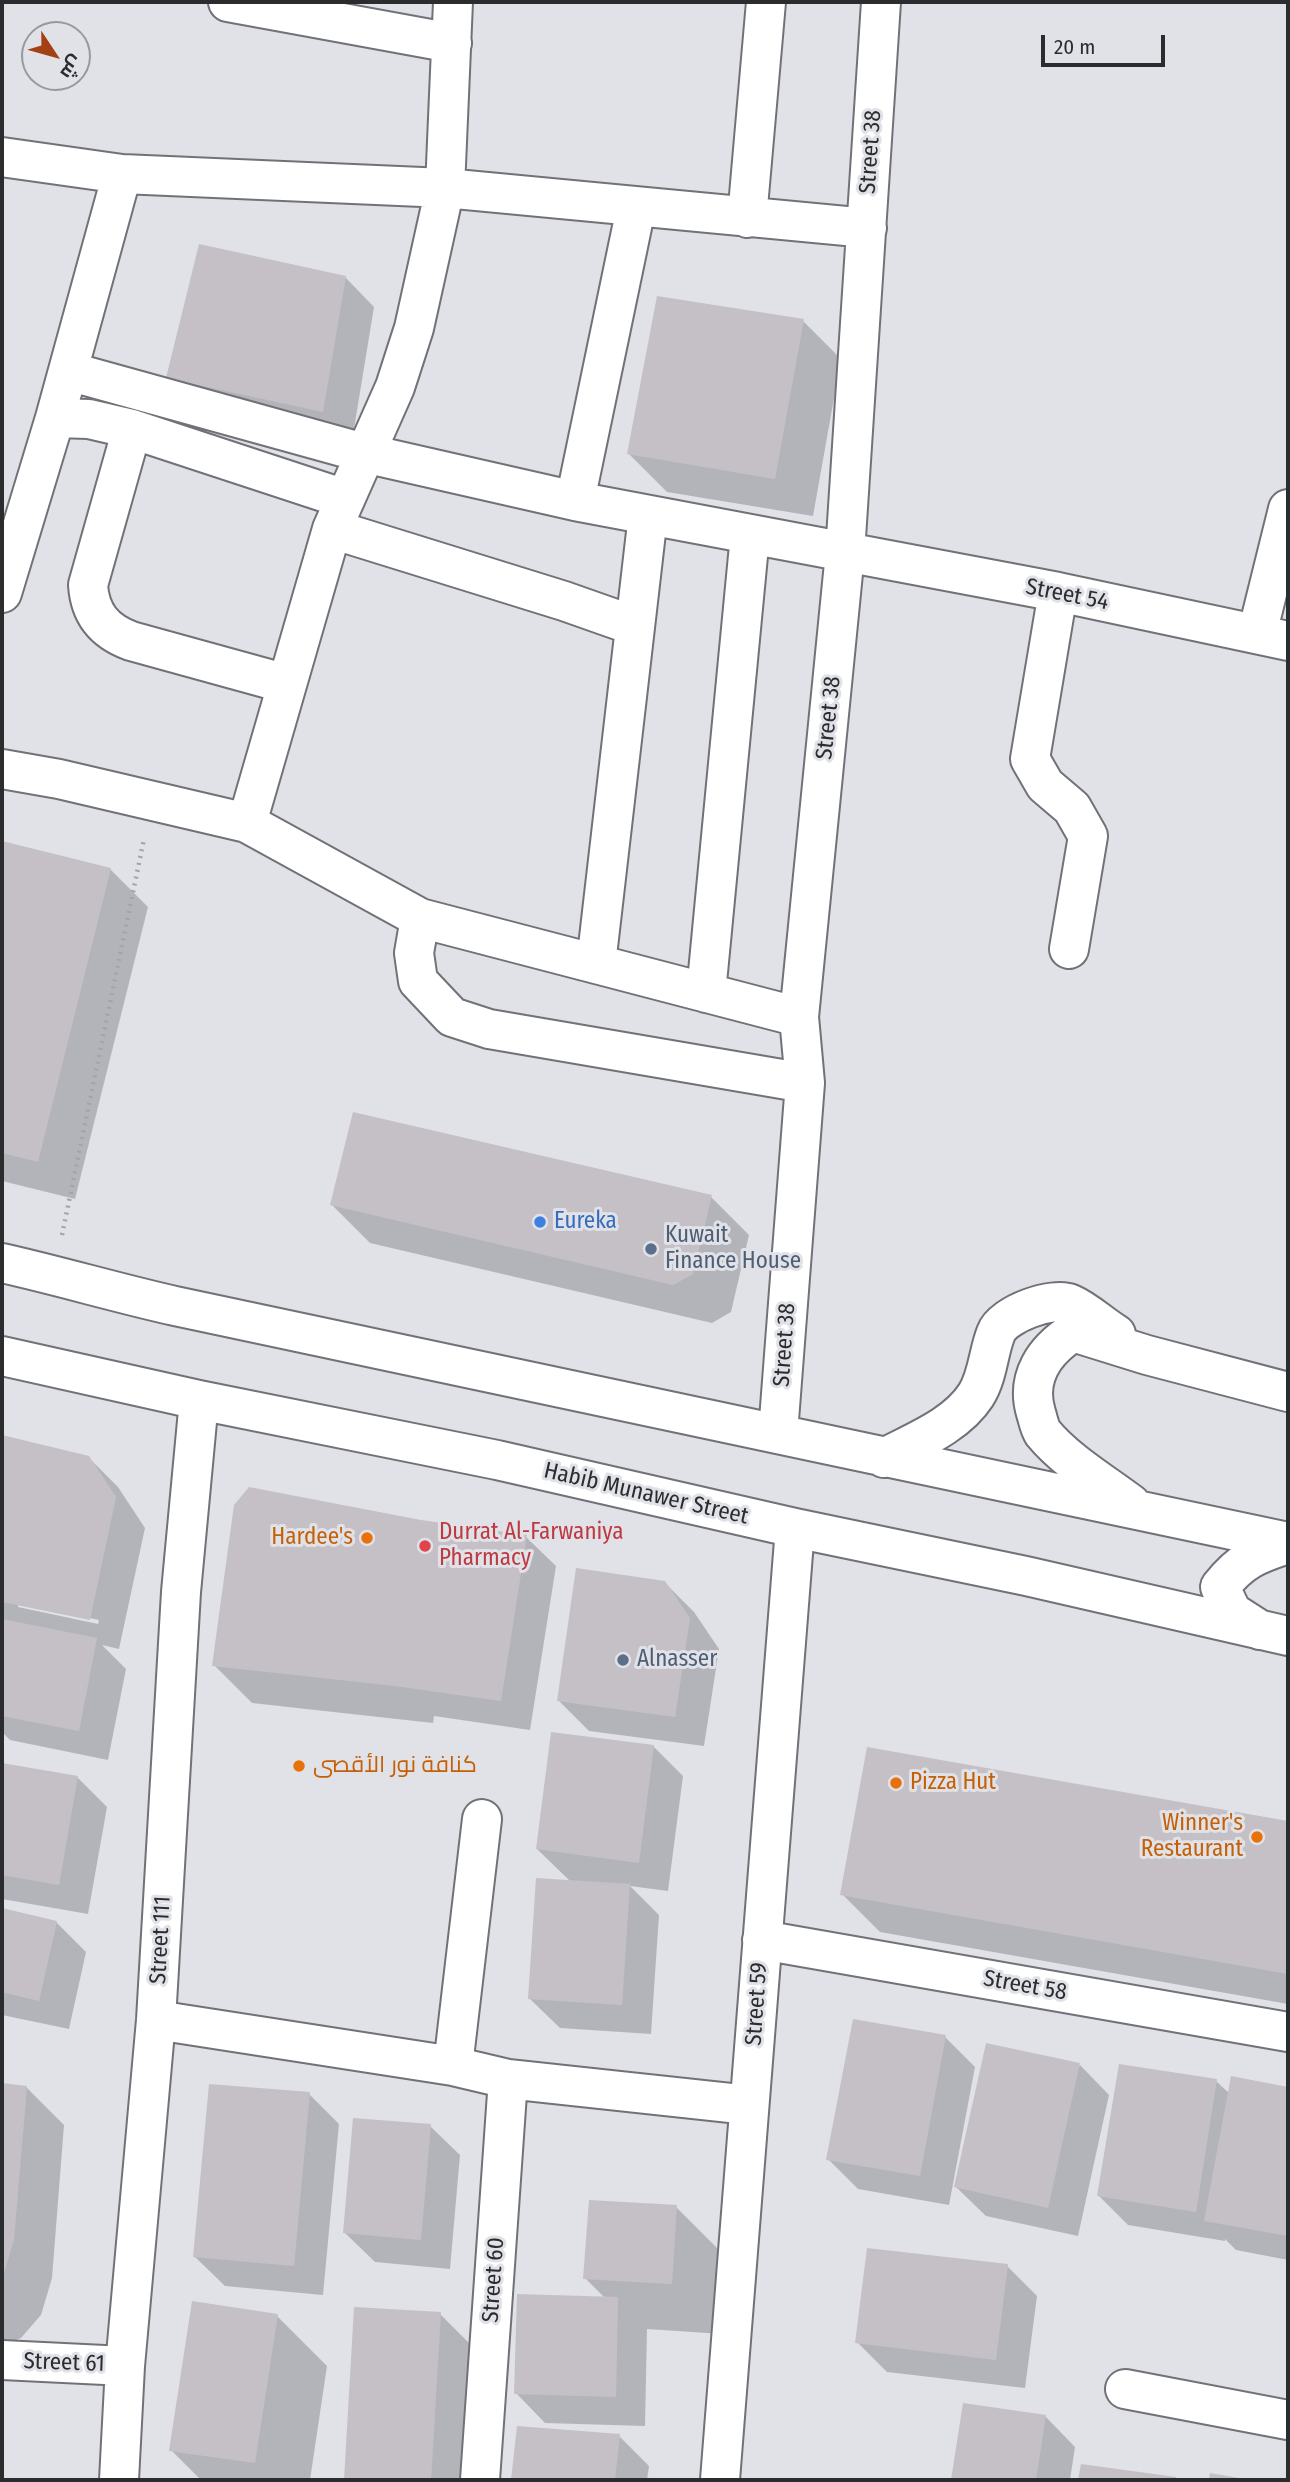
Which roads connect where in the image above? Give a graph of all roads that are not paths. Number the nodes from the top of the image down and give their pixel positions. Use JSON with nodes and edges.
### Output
{"nodes":[{"id":1,"x":228,"y":2,"type":"edge"},
{"id":2,"x":453,"y":2,"type":"edge"},
{"id":3,"x":766,"y":2,"type":"edge"},
{"id":4,"x":881,"y":2,"type":"edge"},
{"id":5,"x":452,"y":43,"type":"junction"},
{"id":6,"x":2,"y":157,"type":"edge"},
{"id":7,"x":122,"y":174,"type":"junction"},
{"id":8,"x":446,"y":188,"type":"junction"},
{"id":9,"x":636,"y":208,"type":"junction"},
{"id":10,"x":747,"y":218,"type":"junction"},
{"id":11,"x":867,"y":228,"type":"junction"},
{"id":12,"x":68,"y":371,"type":"junction"},
{"id":13,"x":55,"y":418,"type":"junction"},
{"id":14,"x":129,"y":441,"type":"junction"},
{"id":15,"x":364,"y":453,"type":"junction"},
{"id":16,"x":575,"y":501,"type":"junction"},
{"id":17,"x":1288,"y":509,"type":"edge"},
{"id":18,"x":338,"y":514,"type":"junction"},
{"id":19,"x":648,"y":515,"type":"junction"},
{"id":20,"x":750,"y":535,"type":"junction"},
{"id":21,"x":845,"y":553,"type":"junction"},
{"id":22,"x":2,"y":593,"type":"edge"},
{"id":23,"x":1058,"y":593,"type":"junction"},
{"id":24,"x":635,"y":626,"type":"junction"},
{"id":25,"x":1273,"y":637,"type":"edge"},
{"id":26,"x":287,"y":684,"type":"junction"},
{"id":27,"x":2,"y":769,"type":"edge"},
{"id":28,"x":247,"y":823,"type":"junction"},
{"id":29,"x":420,"y":918,"type":"junction"},
{"id":30,"x":1069,"y":949,"type":"dead end"},
{"id":31,"x":596,"y":964,"type":"junction"},
{"id":32,"x":706,"y":993,"type":"junction"},
{"id":33,"x":799,"y":1017,"type":"junction"},
{"id":34,"x":805,"y":1083,"type":"junction"},
{"id":35,"x":2,"y":1263,"type":"edge"},
{"id":36,"x":1147,"y":1355,"type":"junction"},
{"id":37,"x":2,"y":1356,"type":"edge"},
{"id":38,"x":1288,"y":1392,"type":"edge"},
{"id":39,"x":199,"y":1401,"type":"junction"},
{"id":40,"x":778,"y":1433,"type":"junction"},
{"id":41,"x":884,"y":1458,"type":"junction"},
{"id":42,"x":1139,"y":1510,"type":"junction"},
{"id":43,"x":795,"y":1528,"type":"junction"},
{"id":44,"x":1288,"y":1543,"type":"edge"},
{"id":45,"x":1274,"y":1633,"type":"edge"},
{"id":46,"x":482,"y":1819,"type":"dead end"},
{"id":47,"x":762,"y":1940,"type":"junction"},
{"id":48,"x":156,"y":2020,"type":"junction"},
{"id":49,"x":1288,"y":2032,"type":"edge"},
{"id":50,"x":453,"y":2066,"type":"junction"},
{"id":51,"x":508,"y":2079,"type":"junction"},
{"id":52,"x":750,"y":2105,"type":"junction"},
{"id":53,"x":2,"y":2360,"type":"edge"},
{"id":54,"x":125,"y":2366,"type":"junction"},
{"id":55,"x":1125,"y":2389,"type":"dead end"},
{"id":56,"x":1288,"y":2420,"type":"edge"},
{"id":57,"x":120,"y":2480,"type":"edge"},
{"id":58,"x":480,"y":2480,"type":"edge"},
{"id":59,"x":720,"y":2480,"type":"edge"}],
"edges":[{"from":1,"to":5,"type":"street"},
{"from":2,"to":5,"type":"street"},
{"from":3,"to":10,"type":"street"},
{"from":4,"to":11,"type":"street","name":"Street 38"},
{"from":5,"to":8,"type":"street"},
{"from":6,"to":7,"type":"street"},
{"from":7,"to":8,"type":"street"},
{"from":7,"to":12,"type":"street"},
{"from":8,"to":9,"type":"street"},
{"from":8,"to":15,"type":"street"},
{"from":9,"to":10,"type":"street"},
{"from":9,"to":16,"type":"street"},
{"from":10,"to":11,"type":"street"},
{"from":11,"to":21,"type":"street","name":"Street 38"},
{"from":12,"to":13,"type":"street"},
{"from":12,"to":15,"type":"street","name":"Street 54"},
{"from":13,"to":14,"type":"street"},
{"from":13,"to":22,"type":"street"},
{"from":14,"to":18,"type":"street"},
{"from":14,"to":26,"type":"street"},
{"from":15,"to":16,"type":"street","name":"Street 54"},
{"from":15,"to":18,"type":"street"},
{"from":16,"to":19,"type":"street","name":"Street 54"},
{"from":17,"to":25,"type":"street"},
{"from":18,"to":24,"type":"street"},
{"from":18,"to":26,"type":"street"},
{"from":19,"to":20,"type":"street","name":"Street 54"},
{"from":19,"to":24,"type":"street"},
{"from":20,"to":21,"type":"street","name":"Street 54"},
{"from":20,"to":32,"type":"street"},
{"from":21,"to":23,"type":"street","name":"Street 54"},
{"from":21,"to":33,"type":"street","name":"Street 38"},
{"from":23,"to":25,"type":"street","name":"Street 54"},
{"from":23,"to":30,"type":"street"},
{"from":24,"to":31,"type":"street"},
{"from":26,"to":28,"type":"street"},
{"from":27,"to":28,"type":"street"},
{"from":28,"to":29,"type":"street"},
{"from":29,"to":31,"type":"street"},
{"from":29,"to":34,"type":"street"},
{"from":31,"to":32,"type":"street"},
{"from":32,"to":33,"type":"street"},
{"from":33,"to":34,"type":"street","name":"Street 38"},
{"from":34,"to":40,"type":"street","name":"Street 38"},
{"from":35,"to":40,"type":"street"},
{"from":36,"to":38,"type":"street"},
{"from":36,"to":41,"type":"street"},
{"from":36,"to":42,"type":"street"},
{"from":37,"to":39,"type":"street","name":"Habib Munawer Street"},
{"from":39,"to":43,"type":"street","name":"Habib Munawer Street"},
{"from":39,"to":48,"type":"street","name":"Street 111"},
{"from":40,"to":41,"type":"street"},
{"from":41,"to":42,"type":"street"},
{"from":42,"to":44,"type":"street"},
{"from":43,"to":45,"type":"street","name":"Habib Munawer Street"},
{"from":43,"to":47,"type":"street","name":"Street 59"},
{"from":44,"to":45,"type":"street"},
{"from":46,"to":50,"type":"street"},
{"from":47,"to":49,"type":"street","name":"Street 58"},
{"from":47,"to":52,"type":"street","name":"Street 59"},
{"from":48,"to":50,"type":"street"},
{"from":48,"to":54,"type":"street","name":"Street 111"},
{"from":50,"to":51,"type":"street"},
{"from":51,"to":52,"type":"street"},
{"from":51,"to":58,"type":"street","name":"Street 60"},
{"from":52,"to":59,"type":"street","name":"Street 59"},
{"from":53,"to":54,"type":"street","name":"Street 61"},
{"from":54,"to":57,"type":"street","name":"Street 111"},
{"from":55,"to":56,"type":"street"}]}
